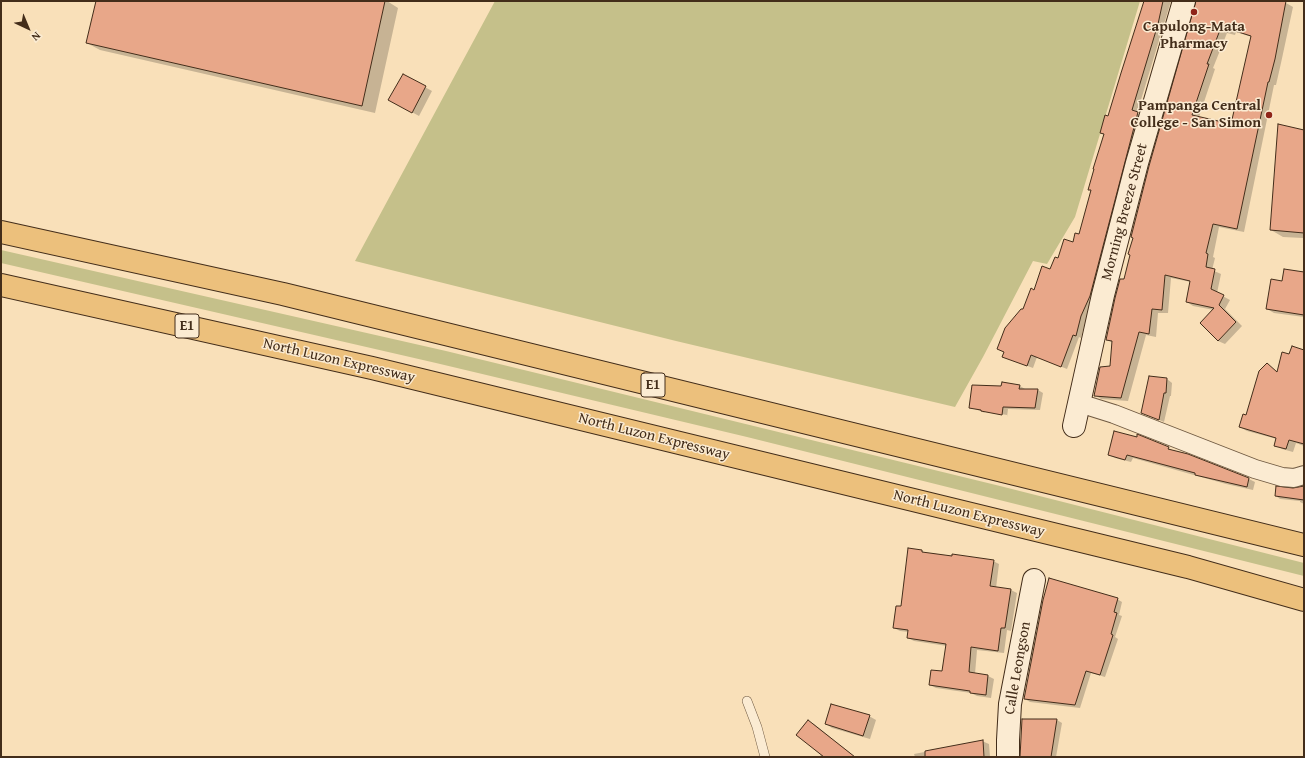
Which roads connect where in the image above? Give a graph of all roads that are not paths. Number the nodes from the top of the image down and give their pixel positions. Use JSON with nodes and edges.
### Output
{"nodes":[{"id":1,"x":1184,"y":1,"type":"edge"},
{"id":2,"x":1,"y":232,"type":"edge"},
{"id":3,"x":1,"y":285,"type":"edge"},
{"id":4,"x":1079,"y":403,"type":"junction"},
{"id":5,"x":1074,"y":426,"type":"dead end"},
{"id":6,"x":1304,"y":475,"type":"edge"},
{"id":7,"x":1304,"y":545,"type":"edge"},
{"id":8,"x":1034,"y":580,"type":"dead end"},
{"id":9,"x":1304,"y":600,"type":"edge"},
{"id":10,"x":747,"y":702,"type":"dead end"},
{"id":11,"x":764,"y":757,"type":"edge"},
{"id":12,"x":1008,"y":757,"type":"edge"}],
"edges":[{"from":1,"to":4,"type":"main road","name":"Morning Breeze Street"},
{"from":2,"to":7,"type":"highway","number":"E1"},
{"from":3,"to":9,"type":"highway","name":"North Luzon Expressway","number":"E1"},
{"from":4,"to":5,"type":"main road","name":"Morning Breeze Street"},
{"from":4,"to":6,"type":"street"},
{"from":8,"to":12,"type":"main road","name":"Calle Leongson"},
{"from":10,"to":11,"type":"lane"}]}
